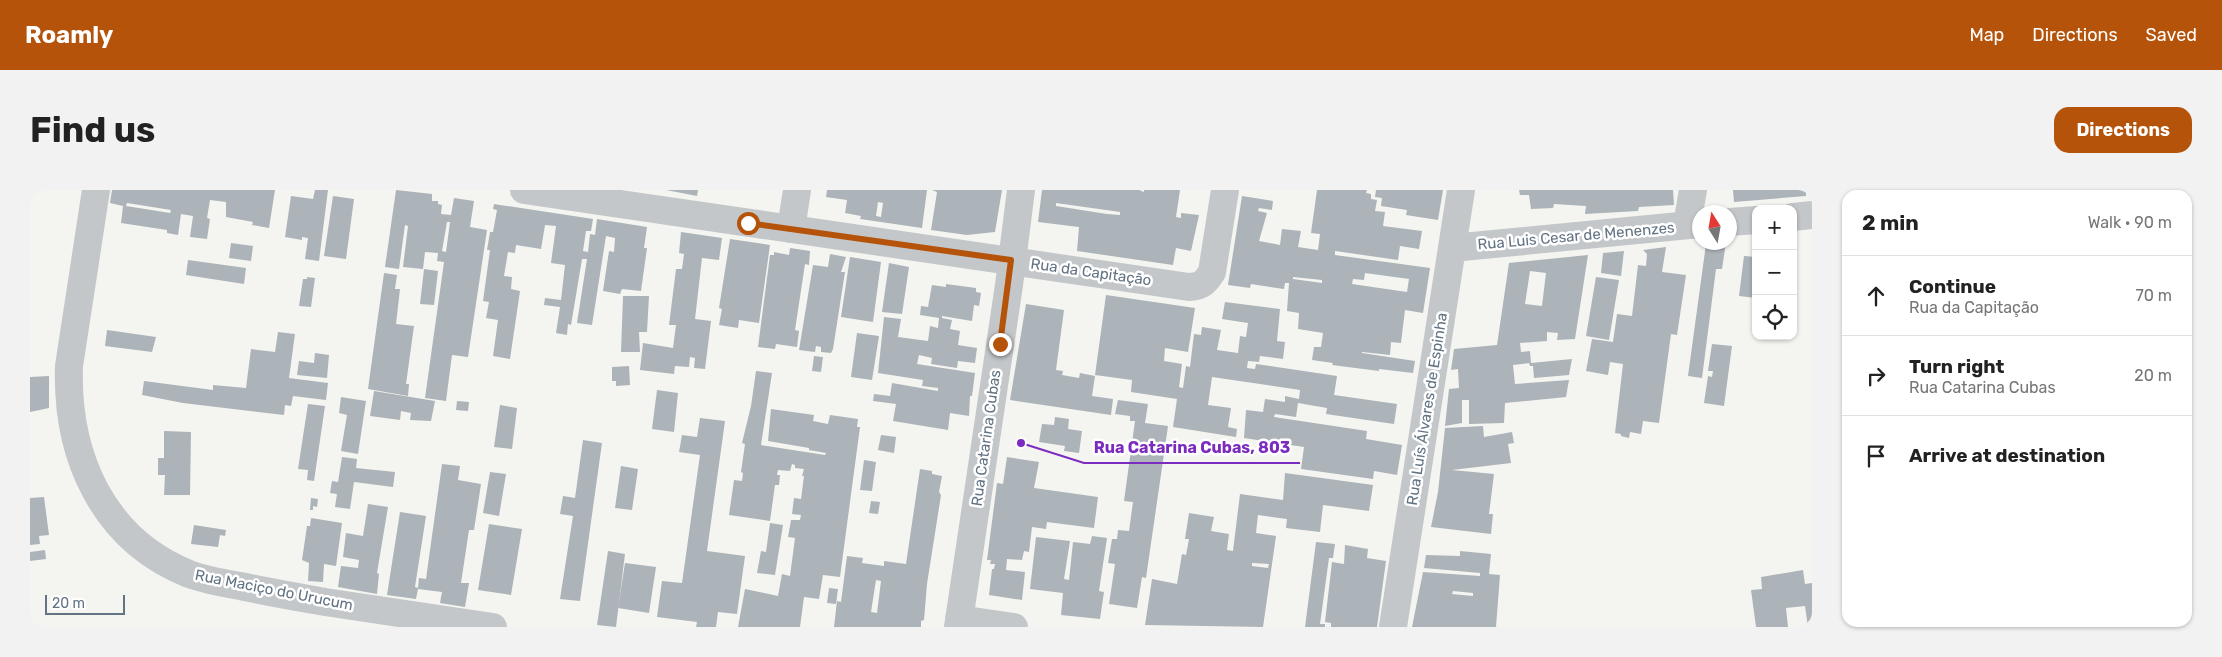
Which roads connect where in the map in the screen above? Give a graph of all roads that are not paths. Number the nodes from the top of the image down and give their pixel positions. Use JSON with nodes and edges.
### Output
{"nodes":[{"id":1,"x":96,"y":190,"type":"edge"},
{"id":2,"x":524,"y":190,"type":"edge"},
{"id":3,"x":797,"y":190,"type":"edge"},
{"id":4,"x":1021,"y":190,"type":"edge"},
{"id":5,"x":1225,"y":190,"type":"edge"},
{"id":6,"x":1461,"y":190,"type":"edge"},
{"id":7,"x":1693,"y":190,"type":"edge"},
{"id":8,"x":1693,"y":205,"type":"edge"},
{"id":9,"x":1812,"y":215,"type":"edge"},
{"id":10,"x":1797,"y":217,"type":"edge"},
{"id":11,"x":1752,"y":220,"type":"edge"},
{"id":12,"x":1737,"y":221,"type":"edge"},
{"id":13,"x":1692,"y":225,"type":"edge"},
{"id":14,"x":791,"y":229,"type":"junction"},
{"id":15,"x":1452,"y":248,"type":"junction"},
{"id":16,"x":1011,"y":260,"type":"junction"},
{"id":17,"x":959,"y":623,"type":"edge"},
{"id":18,"x":493,"y":627,"type":"edge"},
{"id":19,"x":1014,"y":627,"type":"edge"},
{"id":20,"x":1393,"y":627,"type":"edge"}],
"edges":[{"from":1,"to":18,"type":"street","name":"Rua Maciço do Urucum"},
{"from":2,"to":14,"type":"street","name":"Rua da Capitação"},
{"from":3,"to":14,"type":"street"},
{"from":4,"to":16,"type":"street","name":"Rua Catarina Cubas"},
{"from":5,"to":16,"type":"street","name":"Rua da Capitação"},
{"from":6,"to":15,"type":"street","name":"Rua Luís Álvares de Espinha"},
{"from":7,"to":8,"type":"street"},
{"from":9,"to":10,"type":"street"},
{"from":11,"to":12,"type":"street"},
{"from":13,"to":15,"type":"street","name":"Rua Luis Cesar de Menenzes"},
{"from":14,"to":16,"type":"street","name":"Rua da Capitação"},
{"from":15,"to":20,"type":"street","name":"Rua Luís Álvares de Espinha"},
{"from":16,"to":17,"type":"street","name":"Rua Catarina Cubas"},
{"from":17,"to":19,"type":"street"}]}
